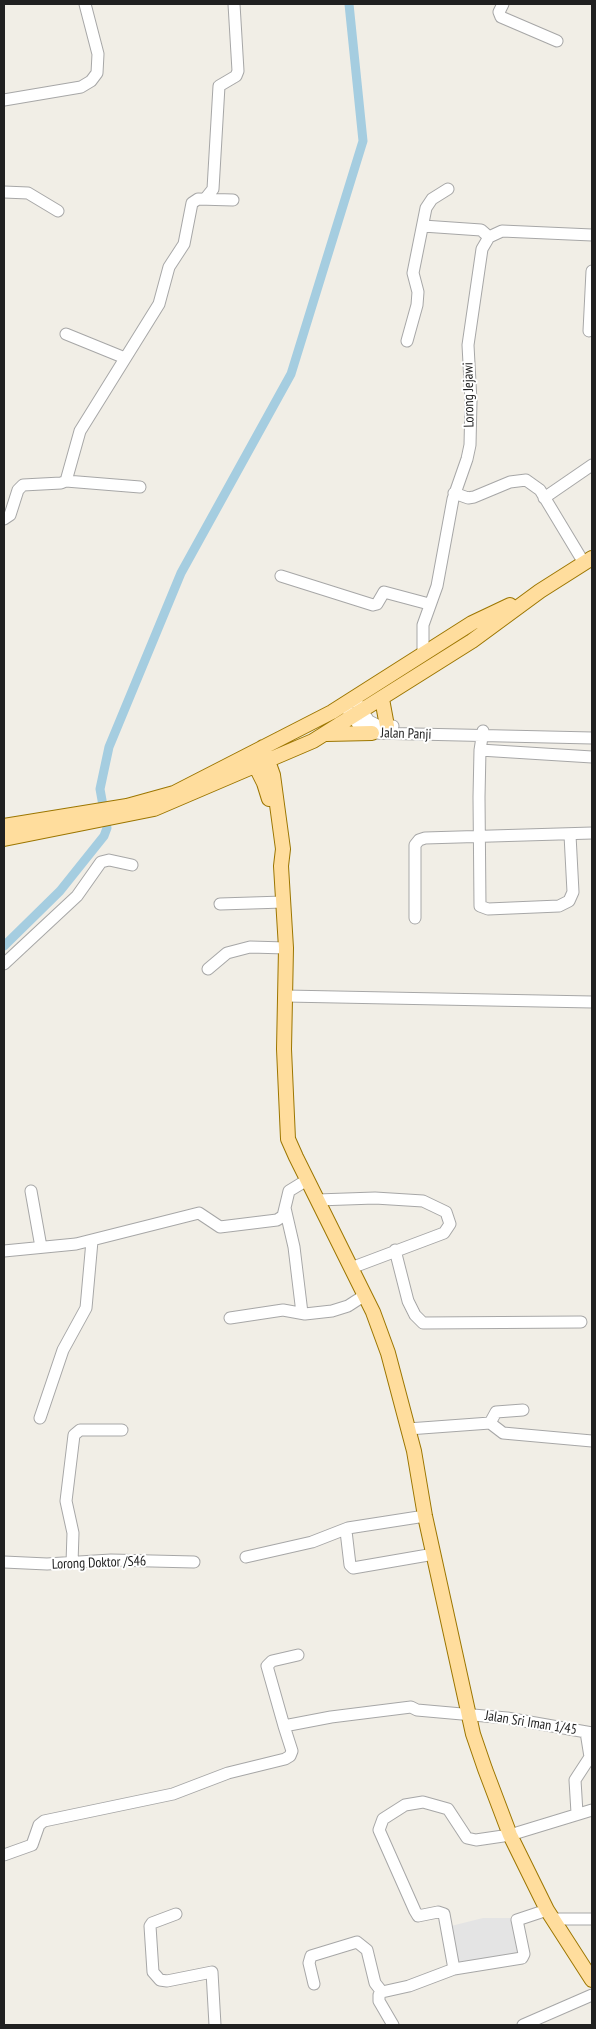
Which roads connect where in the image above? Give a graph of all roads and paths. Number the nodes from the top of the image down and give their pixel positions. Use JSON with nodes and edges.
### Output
{"nodes":[{"id":1,"x":85,"y":4,"type":"edge"},
{"id":2,"x":234,"y":4,"type":"edge"},
{"id":3,"x":503,"y":4,"type":"edge"},
{"id":4,"x":557,"y":41,"type":"dead end"},
{"id":5,"x":4,"y":100,"type":"edge"},
{"id":6,"x":448,"y":189,"type":"dead end"},
{"id":7,"x":4,"y":192,"type":"edge"},
{"id":8,"x":205,"y":200,"type":"junction"},
{"id":9,"x":233,"y":200,"type":"dead end"},
{"id":10,"x":58,"y":210,"type":"dead end"},
{"id":11,"x":423,"y":226,"type":"junction"},
{"id":12,"x":592,"y":235,"type":"edge"},
{"id":13,"x":489,"y":237,"type":"junction"},
{"id":14,"x":592,"y":271,"type":"edge"},
{"id":15,"x":589,"y":331,"type":"dead end"},
{"id":16,"x":66,"y":334,"type":"dead end"},
{"id":17,"x":407,"y":341,"type":"dead end"},
{"id":18,"x":124,"y":358,"type":"junction"},
{"id":19,"x":592,"y":465,"type":"edge"},
{"id":20,"x":66,"y":481,"type":"junction"},
{"id":21,"x":140,"y":487,"type":"dead end"},
{"id":22,"x":454,"y":493,"type":"junction"},
{"id":23,"x":544,"y":498,"type":"junction"},
{"id":24,"x":4,"y":519,"type":"edge"},
{"id":25,"x":588,"y":561,"type":"edge"},
{"id":26,"x":281,"y":576,"type":"dead end"},
{"id":27,"x":540,"y":591,"type":"junction"},
{"id":28,"x":429,"y":604,"type":"junction"},
{"id":29,"x":423,"y":655,"type":"junction"},
{"id":30,"x":382,"y":699,"type":"junction"},
{"id":31,"x":349,"y":702,"type":"junction"},
{"id":32,"x":357,"y":714,"type":"junction"},
{"id":33,"x":387,"y":726,"type":"junction"},
{"id":34,"x":372,"y":733,"type":"junction"},
{"id":35,"x":325,"y":734,"type":"junction"},
{"id":36,"x":482,"y":734,"type":"junction"},
{"id":37,"x":526,"y":735,"type":"junction"},
{"id":38,"x":554,"y":736,"type":"junction"},
{"id":39,"x":592,"y":738,"type":"edge"},
{"id":40,"x":480,"y":750,"type":"junction"},
{"id":41,"x":524,"y":753,"type":"junction"},
{"id":42,"x":555,"y":755,"type":"junction"},
{"id":43,"x":592,"y":757,"type":"edge"},
{"id":44,"x":258,"y":760,"type":"junction"},
{"id":45,"x":124,"y":813,"type":"junction"},
{"id":46,"x":85,"y":818,"type":"junction"},
{"id":47,"x":4,"y":826,"type":"edge"},
{"id":48,"x":592,"y":833,"type":"edge"},
{"id":49,"x":570,"y":835,"type":"junction"},
{"id":50,"x":480,"y":837,"type":"junction"},
{"id":51,"x":4,"y":839,"type":"edge"},
{"id":52,"x":132,"y":865,"type":"dead end"},
{"id":53,"x":283,"y":902,"type":"junction"},
{"id":54,"x":220,"y":904,"type":"dead end"},
{"id":55,"x":415,"y":918,"type":"dead end"},
{"id":56,"x":286,"y":948,"type":"junction"},
{"id":57,"x":4,"y":964,"type":"edge"},
{"id":58,"x":208,"y":970,"type":"dead end"},
{"id":59,"x":286,"y":996,"type":"junction"},
{"id":60,"x":592,"y":1002,"type":"edge"},
{"id":61,"x":307,"y":1180,"type":"junction"},
{"id":62,"x":31,"y":1191,"type":"dead end"},
{"id":63,"x":317,"y":1200,"type":"junction"},
{"id":64,"x":285,"y":1206,"type":"junction"},
{"id":65,"x":92,"y":1241,"type":"junction"},
{"id":66,"x":40,"y":1247,"type":"junction"},
{"id":67,"x":395,"y":1250,"type":"junction"},
{"id":68,"x":4,"y":1252,"type":"edge"},
{"id":69,"x":351,"y":1268,"type":"junction"},
{"id":70,"x":365,"y":1295,"type":"junction"},
{"id":71,"x":302,"y":1313,"type":"junction"},
{"id":72,"x":230,"y":1318,"type":"dead end"},
{"id":73,"x":581,"y":1322,"type":"dead end"},
{"id":74,"x":523,"y":1410,"type":"dead end"},
{"id":75,"x":40,"y":1418,"type":"dead end"},
{"id":76,"x":490,"y":1423,"type":"junction"},
{"id":77,"x":408,"y":1429,"type":"junction"},
{"id":78,"x":122,"y":1430,"type":"dead end"},
{"id":79,"x":592,"y":1441,"type":"edge"},
{"id":80,"x":425,"y":1516,"type":"junction"},
{"id":81,"x":348,"y":1528,"type":"junction"},
{"id":82,"x":434,"y":1554,"type":"junction"},
{"id":83,"x":246,"y":1557,"type":"dead end"},
{"id":84,"x":4,"y":1562,"type":"edge"},
{"id":85,"x":194,"y":1562,"type":"dead end"},
{"id":86,"x":72,"y":1563,"type":"junction"},
{"id":87,"x":298,"y":1655,"type":"dead end"},
{"id":88,"x":469,"y":1714,"type":"junction"},
{"id":89,"x":284,"y":1726,"type":"junction"},
{"id":90,"x":589,"y":1732,"type":"edge"},
{"id":91,"x":592,"y":1810,"type":"edge"},
{"id":92,"x":577,"y":1813,"type":"junction"},
{"id":93,"x":510,"y":1835,"type":"junction"},
{"id":94,"x":4,"y":1855,"type":"edge"},
{"id":95,"x":176,"y":1914,"type":"dead end"},
{"id":96,"x":549,"y":1914,"type":"junction"},
{"id":97,"x":592,"y":1919,"type":"edge"},
{"id":98,"x":454,"y":1969,"type":"junction"},
{"id":99,"x":592,"y":1980,"type":"edge"},
{"id":100,"x":314,"y":1984,"type":"dead end"},
{"id":101,"x":382,"y":1992,"type":"junction"},
{"id":102,"x":592,"y":1994,"type":"edge"},
{"id":103,"x":215,"y":2025,"type":"edge"},
{"id":104,"x":393,"y":2025,"type":"edge"},
{"id":105,"x":523,"y":2025,"type":"edge"}],
"edges":[{"from":1,"to":5,"type":"street"},
{"from":2,"to":8,"type":"street"},
{"from":3,"to":4,"type":"street"},
{"from":6,"to":11,"type":"street"},
{"from":7,"to":10,"type":"street"},
{"from":8,"to":9,"type":"street"},
{"from":8,"to":18,"type":"street"},
{"from":11,"to":13,"type":"street"},
{"from":11,"to":17,"type":"street"},
{"from":12,"to":13,"type":"street"},
{"from":13,"to":22,"type":"street","name":"Lorong Jejawi"},
{"from":14,"to":15,"type":"street"},
{"from":16,"to":18,"type":"street"},
{"from":18,"to":20,"type":"street"},
{"from":19,"to":23,"type":"street"},
{"from":20,"to":21,"type":"street"},
{"from":20,"to":24,"type":"street"},
{"from":22,"to":23,"type":"street"},
{"from":22,"to":28,"type":"street","name":"Lorong Jejawi"},
{"from":23,"to":25,"type":"street"},
{"from":25,"to":27,"type":"main road"},
{"from":26,"to":28,"type":"street"},
{"from":27,"to":29,"type":"main road"},
{"from":27,"to":30,"type":"main road"},
{"from":28,"to":29,"type":"street","name":"Lorong Jejawi"},
{"from":29,"to":31,"type":"main road"},
{"from":30,"to":32,"type":"main road"},
{"from":30,"to":33,"type":"main road"},
{"from":31,"to":32,"type":"street"},
{"from":31,"to":44,"type":"main road"},
{"from":32,"to":33,"type":"street"},
{"from":32,"to":34,"type":"street","name":"Jalan Panji"},
{"from":32,"to":35,"type":"main road"},
{"from":33,"to":36,"type":"street"},
{"from":34,"to":35,"type":"main road"},
{"from":34,"to":36,"type":"street","name":"Jalan Panji"},
{"from":35,"to":44,"type":"main road"},
{"from":36,"to":37,"type":"street"},
{"from":36,"to":40,"type":"street"},
{"from":37,"to":38,"type":"street"},
{"from":37,"to":41,"type":"street"},
{"from":38,"to":39,"type":"street"},
{"from":38,"to":42,"type":"street"},
{"from":40,"to":41,"type":"street"},
{"from":40,"to":50,"type":"street"},
{"from":41,"to":42,"type":"street"},
{"from":42,"to":43,"type":"street"},
{"from":44,"to":45,"type":"main road"},
{"from":44,"to":45,"type":"main road"},
{"from":44,"to":53,"type":"main road"},
{"from":45,"to":46,"type":"main road"},
{"from":46,"to":47,"type":"main road"},
{"from":46,"to":51,"type":"main road"},
{"from":48,"to":49,"type":"street"},
{"from":49,"to":50,"type":"street"},
{"from":49,"to":50,"type":"street"},
{"from":50,"to":55,"type":"street"},
{"from":52,"to":57,"type":"street"},
{"from":53,"to":54,"type":"street"},
{"from":53,"to":56,"type":"main road"},
{"from":56,"to":58,"type":"street"},
{"from":56,"to":59,"type":"main road"},
{"from":59,"to":60,"type":"street"},
{"from":59,"to":61,"type":"main road"},
{"from":61,"to":63,"type":"main road"},
{"from":61,"to":64,"type":"street"},
{"from":62,"to":66,"type":"street"},
{"from":63,"to":67,"type":"street"},
{"from":63,"to":69,"type":"main road"},
{"from":64,"to":65,"type":"street"},
{"from":64,"to":71,"type":"street"},
{"from":65,"to":66,"type":"street"},
{"from":65,"to":75,"type":"street"},
{"from":66,"to":68,"type":"street"},
{"from":67,"to":69,"type":"street"},
{"from":67,"to":73,"type":"street"},
{"from":69,"to":70,"type":"main road"},
{"from":70,"to":71,"type":"street"},
{"from":70,"to":77,"type":"main road"},
{"from":71,"to":72,"type":"street"},
{"from":74,"to":76,"type":"street"},
{"from":76,"to":77,"type":"street"},
{"from":76,"to":79,"type":"street"},
{"from":77,"to":80,"type":"main road"},
{"from":78,"to":86,"type":"street"},
{"from":80,"to":81,"type":"street"},
{"from":80,"to":82,"type":"main road"},
{"from":81,"to":82,"type":"street"},
{"from":81,"to":83,"type":"street"},
{"from":82,"to":88,"type":"main road"},
{"from":84,"to":86,"type":"street","name":"Lorong Doktor /S46"},
{"from":85,"to":86,"type":"street","name":"Lorong Doktor /S46"},
{"from":87,"to":89,"type":"street"},
{"from":88,"to":89,"type":"street","name":"Jalan Sri Iman 1/45"},
{"from":88,"to":90,"type":"street","name":"Jalan Sri Iman 1/45"},
{"from":88,"to":93,"type":"main road"},
{"from":89,"to":94,"type":"street"},
{"from":90,"to":92,"type":"street"},
{"from":91,"to":92,"type":"street"},
{"from":92,"to":93,"type":"street"},
{"from":93,"to":96,"type":"main road"},
{"from":93,"to":98,"type":"street"},
{"from":95,"to":103,"type":"street"},
{"from":96,"to":97,"type":"street"},
{"from":96,"to":98,"type":"street"},
{"from":96,"to":99,"type":"main road"},
{"from":98,"to":101,"type":"street"},
{"from":100,"to":101,"type":"street"},
{"from":101,"to":104,"type":"street"},
{"from":102,"to":105,"type":"street"}]}
